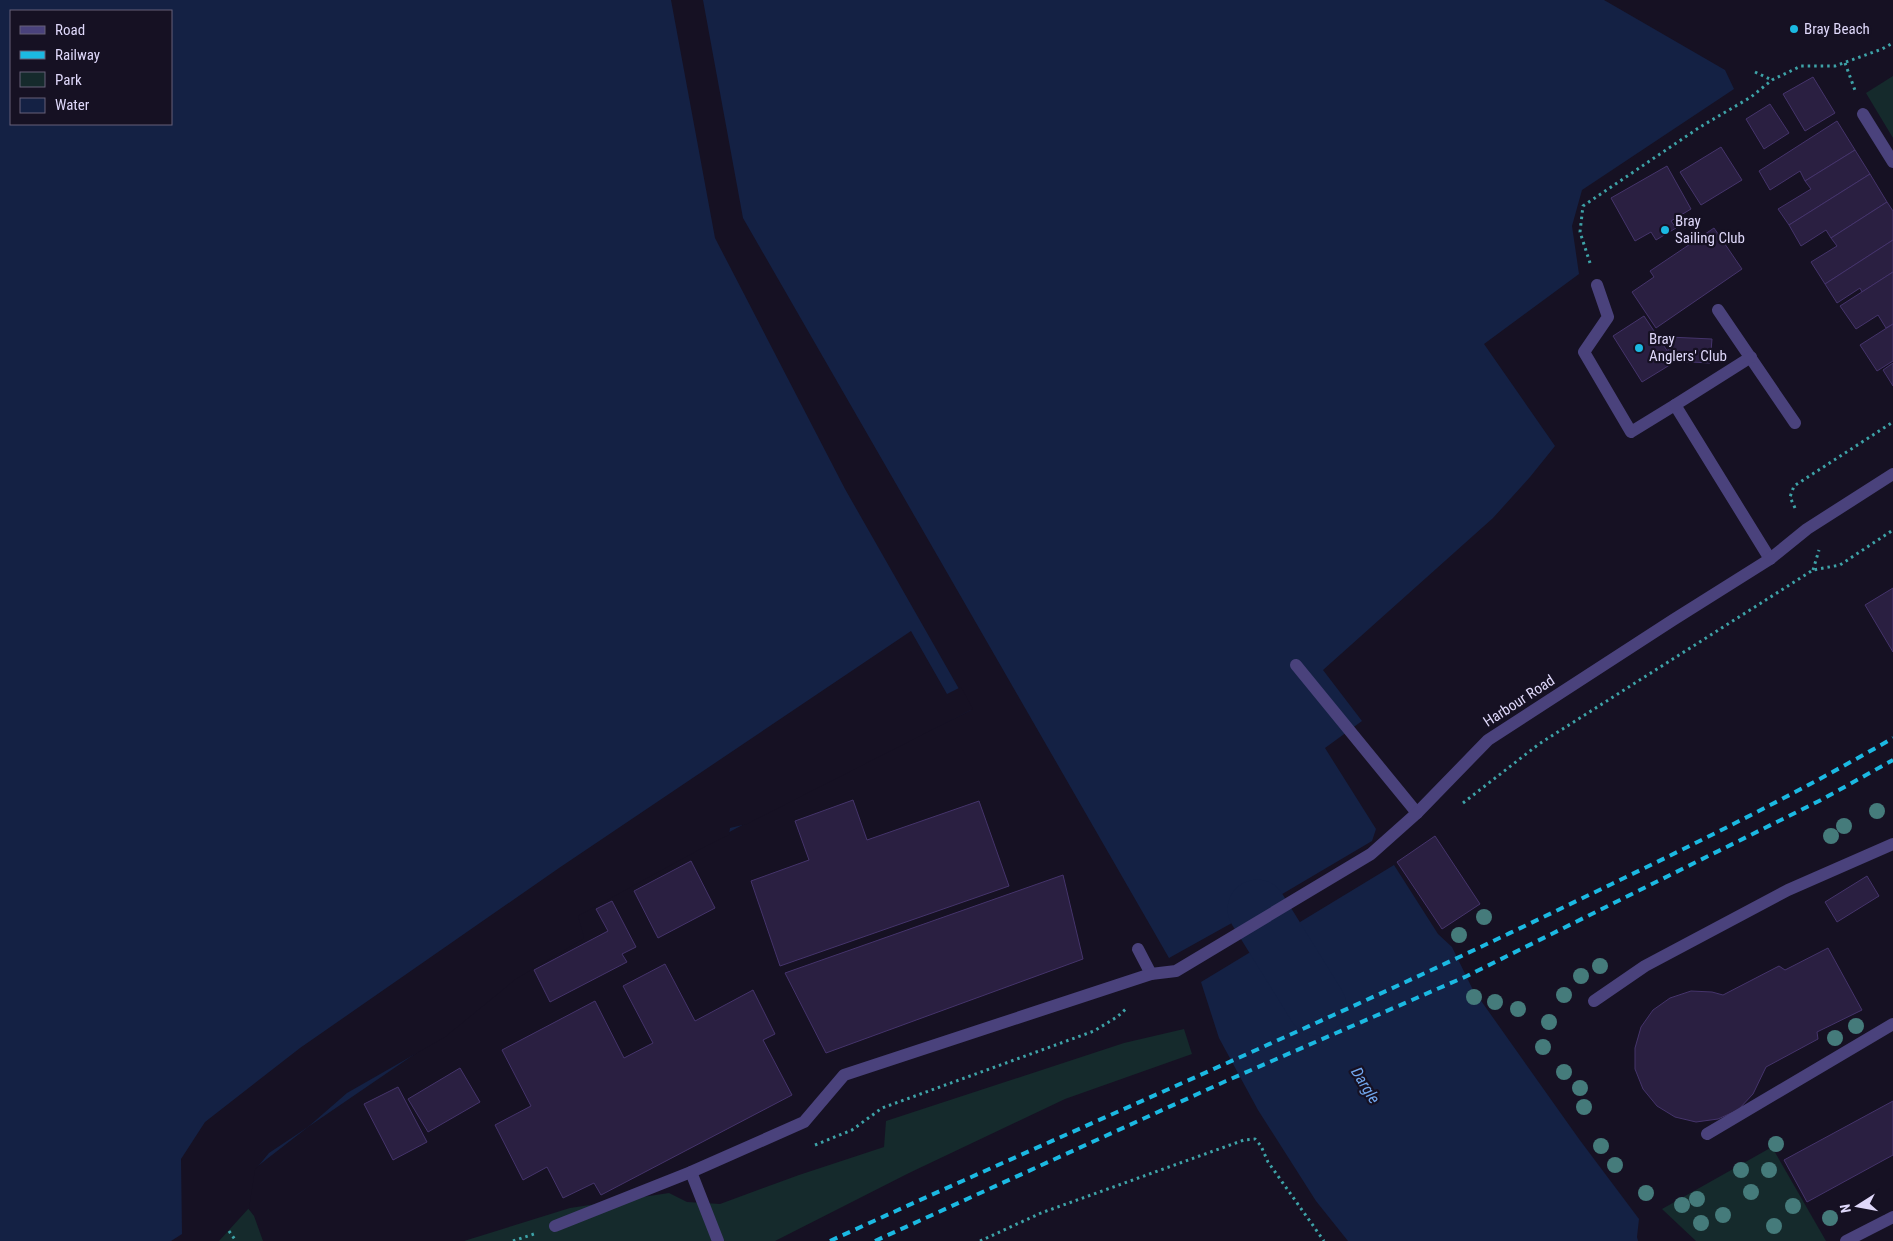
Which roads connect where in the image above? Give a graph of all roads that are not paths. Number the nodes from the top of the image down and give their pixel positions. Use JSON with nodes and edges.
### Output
{"nodes":[{"id":1,"x":1864,"y":114,"type":"road end"},
{"id":2,"x":1893,"y":162,"type":"edge"},
{"id":3,"x":1598,"y":285,"type":"road end"},
{"id":4,"x":1718,"y":310,"type":"dead end"},
{"id":5,"x":1750,"y":357,"type":"junction"},
{"id":6,"x":1674,"y":405,"type":"junction"},
{"id":7,"x":1795,"y":423,"type":"dead end"},
{"id":8,"x":1893,"y":474,"type":"edge"},
{"id":9,"x":1770,"y":559,"type":"junction"},
{"id":10,"x":1296,"y":666,"type":"dead end"},
{"id":11,"x":1417,"y":813,"type":"junction"},
{"id":12,"x":1893,"y":844,"type":"edge"},
{"id":13,"x":1138,"y":949,"type":"dead end"},
{"id":14,"x":1151,"y":974,"type":"junction"},
{"id":15,"x":1594,"y":1001,"type":"dead end"},
{"id":16,"x":1893,"y":1024,"type":"edge"},
{"id":17,"x":1707,"y":1134,"type":"dead end"},
{"id":18,"x":690,"y":1172,"type":"junction"},
{"id":19,"x":1893,"y":1217,"type":"edge"},
{"id":20,"x":555,"y":1226,"type":"dead end"},
{"id":21,"x":718,"y":1241,"type":"edge"},
{"id":22,"x":1846,"y":1241,"type":"edge"}],
"edges":[{"from":1,"to":2,"type":"street"},
{"from":3,"to":6,"type":"street"},
{"from":4,"to":5,"type":"street"},
{"from":5,"to":6,"type":"street"},
{"from":5,"to":7,"type":"street"},
{"from":6,"to":9,"type":"street"},
{"from":8,"to":9,"type":"street","name":"Harbour Road"},
{"from":9,"to":11,"type":"street","name":"Harbour Road"},
{"from":10,"to":11,"type":"street"},
{"from":11,"to":14,"type":"street","name":"Harbour Road"},
{"from":12,"to":15,"type":"street"},
{"from":13,"to":14,"type":"street"},
{"from":14,"to":18,"type":"street"},
{"from":16,"to":17,"type":"street"},
{"from":18,"to":20,"type":"street"},
{"from":18,"to":21,"type":"street"},
{"from":19,"to":22,"type":"street"}]}
